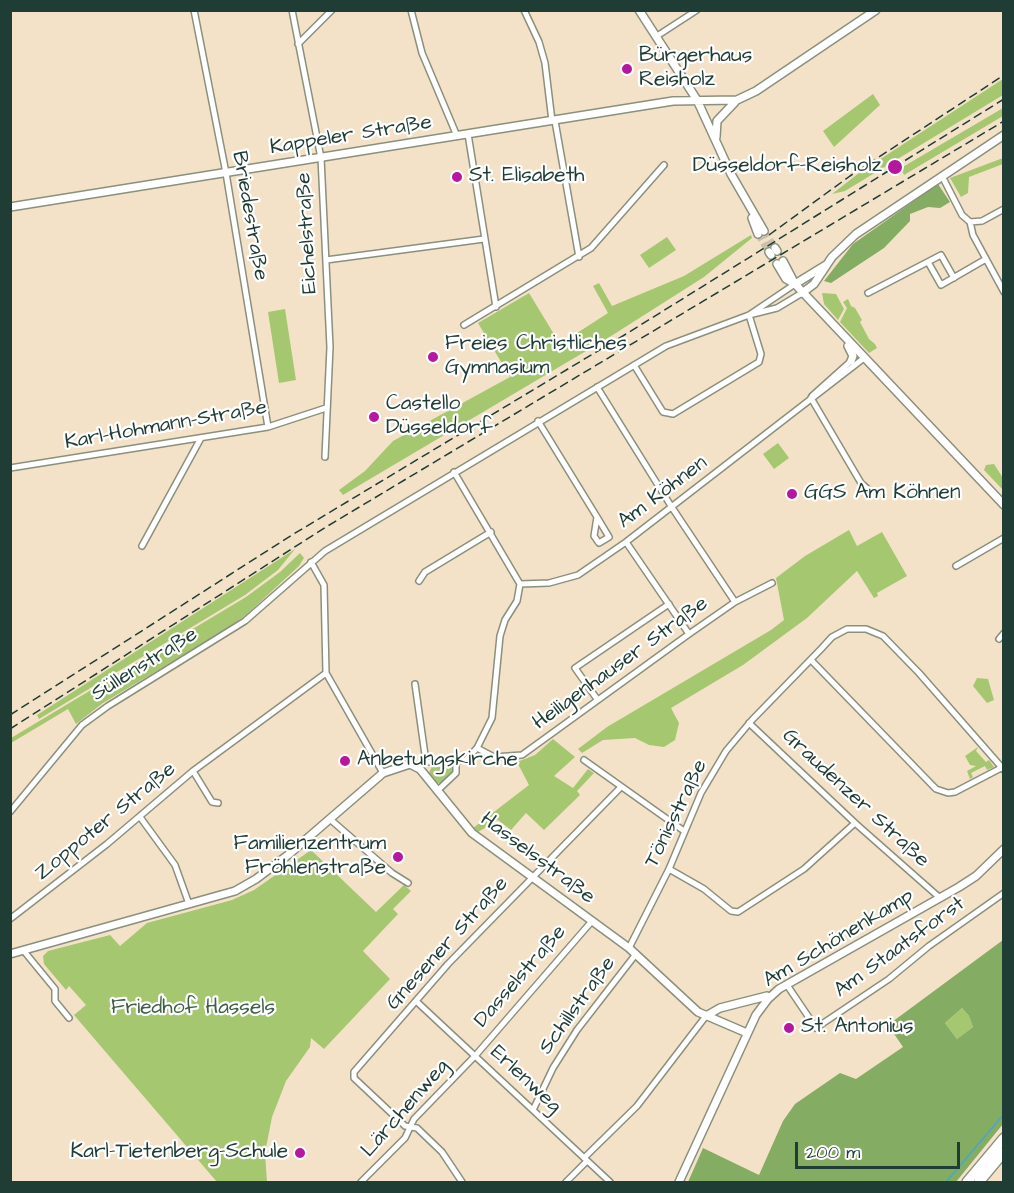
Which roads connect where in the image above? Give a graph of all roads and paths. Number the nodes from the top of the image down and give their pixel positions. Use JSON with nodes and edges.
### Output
{"nodes":[{"id":1,"x":194,"y":10,"type":"edge"},
{"id":2,"x":292,"y":10,"type":"edge"},
{"id":3,"x":332,"y":10,"type":"edge"},
{"id":4,"x":411,"y":10,"type":"edge"},
{"id":5,"x":524,"y":10,"type":"edge"},
{"id":6,"x":639,"y":10,"type":"edge"},
{"id":7,"x":697,"y":10,"type":"edge"},
{"id":8,"x":876,"y":10,"type":"edge"},
{"id":9,"x":657,"y":36,"type":"junction"},
{"id":10,"x":298,"y":44,"type":"junction"},
{"id":11,"x":697,"y":100,"type":"junction"},
{"id":12,"x":737,"y":100,"type":"junction"},
{"id":13,"x":554,"y":121,"type":"junction"},
{"id":14,"x":468,"y":134,"type":"junction"},
{"id":15,"x":1004,"y":135,"type":"edge"},
{"id":16,"x":457,"y":136,"type":"junction"},
{"id":17,"x":716,"y":142,"type":"junction"},
{"id":18,"x":321,"y":158,"type":"junction"},
{"id":19,"x":664,"y":165,"type":"dead end"},
{"id":20,"x":226,"y":172,"type":"junction"},
{"id":21,"x":942,"y":176,"type":"junction"},
{"id":22,"x":10,"y":207,"type":"edge"},
{"id":23,"x":1004,"y":209,"type":"edge"},
{"id":24,"x":970,"y":222,"type":"junction"},
{"id":25,"x":761,"y":232,"type":"tunnel mouth"},
{"id":26,"x":484,"y":239,"type":"junction"},
{"id":27,"x":579,"y":257,"type":"junction"},
{"id":28,"x":986,"y":259,"type":"junction"},
{"id":29,"x":326,"y":260,"type":"junction"},
{"id":30,"x":928,"y":262,"type":"junction"},
{"id":31,"x":780,"y":263,"type":"dead end"},
{"id":32,"x":827,"y":264,"type":"junction"},
{"id":33,"x":954,"y":278,"type":"junction"},
{"id":34,"x":795,"y":284,"type":"junction"},
{"id":35,"x":813,"y":284,"type":"junction"},
{"id":36,"x":1004,"y":292,"type":"edge"},
{"id":37,"x":802,"y":293,"type":"junction"},
{"id":38,"x":868,"y":293,"type":"dead end"},
{"id":39,"x":812,"y":305,"type":"junction"},
{"id":40,"x":496,"y":307,"type":"junction"},
{"id":41,"x":749,"y":315,"type":"junction"},
{"id":42,"x":464,"y":325,"type":"dead end"},
{"id":43,"x":845,"y":338,"type":"junction"},
{"id":44,"x":864,"y":358,"type":"junction"},
{"id":45,"x":851,"y":361,"type":"joint"},
{"id":46,"x":634,"y":365,"type":"junction"},
{"id":47,"x":597,"y":387,"type":"junction"},
{"id":48,"x":811,"y":398,"type":"junction"},
{"id":49,"x":326,"y":408,"type":"junction"},
{"id":50,"x":538,"y":421,"type":"junction"},
{"id":51,"x":268,"y":427,"type":"junction"},
{"id":52,"x":201,"y":438,"type":"junction"},
{"id":53,"x":325,"y":457,"type":"dead end"},
{"id":54,"x":10,"y":468,"type":"edge"},
{"id":55,"x":454,"y":472,"type":"junction"},
{"id":56,"x":870,"y":491,"type":"dead end"},
{"id":57,"x":1004,"y":505,"type":"edge"},
{"id":58,"x":670,"y":506,"type":"junction"},
{"id":59,"x":597,"y":517,"type":"dead end"},
{"id":60,"x":490,"y":532,"type":"junction"},
{"id":61,"x":1004,"y":538,"type":"edge"},
{"id":62,"x":626,"y":542,"type":"junction"},
{"id":63,"x":142,"y":546,"type":"dead end"},
{"id":64,"x":311,"y":562,"type":"junction"},
{"id":65,"x":956,"y":566,"type":"dead end"},
{"id":66,"x":419,"y":581,"type":"dead end"},
{"id":67,"x":772,"y":583,"type":"dead end"},
{"id":68,"x":520,"y":584,"type":"junction"},
{"id":69,"x":735,"y":602,"type":"junction"},
{"id":70,"x":669,"y":604,"type":"junction"},
{"id":71,"x":1004,"y":633,"type":"edge"},
{"id":72,"x":689,"y":634,"type":"junction"},
{"id":73,"x":999,"y":639,"type":"dead end"},
{"id":74,"x":811,"y":660,"type":"junction"},
{"id":75,"x":326,"y":673,"type":"junction"},
{"id":76,"x":415,"y":684,"type":"dead end"},
{"id":77,"x":597,"y":699,"type":"junction"},
{"id":78,"x":749,"y":723,"type":"junction"},
{"id":79,"x":477,"y":748,"type":"junction"},
{"id":80,"x":584,"y":760,"type":"dead end"},
{"id":81,"x":456,"y":761,"type":"junction"},
{"id":82,"x":426,"y":762,"type":"junction"},
{"id":83,"x":417,"y":766,"type":"junction"},
{"id":84,"x":1002,"y":769,"type":"edge"},
{"id":85,"x":193,"y":771,"type":"junction"},
{"id":86,"x":383,"y":773,"type":"junction"},
{"id":87,"x":621,"y":787,"type":"junction"},
{"id":88,"x":437,"y":791,"type":"junction"},
{"id":89,"x":218,"y":803,"type":"dead end"},
{"id":90,"x":10,"y":812,"type":"edge"},
{"id":91,"x":140,"y":817,"type":"junction"},
{"id":92,"x":331,"y":820,"type":"junction"},
{"id":93,"x":855,"y":822,"type":"junction"},
{"id":94,"x":684,"y":831,"type":"junction"},
{"id":95,"x":1004,"y":849,"type":"edge"},
{"id":96,"x":669,"y":869,"type":"junction"},
{"id":97,"x":530,"y":877,"type":"junction"},
{"id":98,"x":408,"y":883,"type":"dead end"},
{"id":99,"x":1004,"y":893,"type":"edge"},
{"id":100,"x":940,"y":898,"type":"junction"},
{"id":101,"x":189,"y":904,"type":"junction"},
{"id":102,"x":10,"y":919,"type":"edge"},
{"id":103,"x":592,"y":921,"type":"junction"},
{"id":104,"x":629,"y":948,"type":"junction"},
{"id":105,"x":23,"y":950,"type":"junction"},
{"id":106,"x":12,"y":951,"type":"edge"},
{"id":107,"x":636,"y":954,"type":"junction"},
{"id":108,"x":786,"y":985,"type":"junction"},
{"id":109,"x":772,"y":995,"type":"junction"},
{"id":110,"x":416,"y":1001,"type":"junction"},
{"id":111,"x":746,"y":1002,"type":"junction"},
{"id":112,"x":695,"y":1009,"type":"junction"},
{"id":113,"x":716,"y":1010,"type":"junction"},
{"id":114,"x":756,"y":1015,"type":"junction"},
{"id":115,"x":706,"y":1016,"type":"junction"},
{"id":116,"x":69,"y":1018,"type":"dead end"},
{"id":117,"x":715,"y":1019,"type":"junction"},
{"id":118,"x":747,"y":1033,"type":"junction"},
{"id":119,"x":475,"y":1056,"type":"junction"},
{"id":120,"x":533,"y":1110,"type":"junction"},
{"id":121,"x":410,"y":1127,"type":"junction"},
{"id":122,"x":1004,"y":1138,"type":"edge"},
{"id":123,"x":1004,"y":1152,"type":"edge"},
{"id":124,"x":586,"y":1159,"type":"junction"},
{"id":125,"x":361,"y":1182,"type":"edge"},
{"id":126,"x":462,"y":1182,"type":"edge"},
{"id":127,"x":566,"y":1182,"type":"edge"},
{"id":128,"x":610,"y":1182,"type":"edge"},
{"id":129,"x":679,"y":1182,"type":"edge"},
{"id":130,"x":967,"y":1182,"type":"edge"},
{"id":131,"x":979,"y":1182,"type":"edge"}],
"edges":[{"from":1,"to":20,"type":"street","name":"Briedestraße"},
{"from":2,"to":10,"type":"street","name":"Eichelstraße"},
{"from":3,"to":10,"type":"street"},
{"from":4,"to":16,"type":"street"},
{"from":5,"to":13,"type":"street"},
{"from":6,"to":9,"type":"street"},
{"from":7,"to":9,"type":"street"},
{"from":8,"to":12,"type":"street"},
{"from":9,"to":11,"type":"street"},
{"from":10,"to":18,"type":"street","name":"Eichelstraße"},
{"from":11,"to":12,"type":"street","name":"Kappeler Straße"},
{"from":11,"to":13,"type":"street","name":"Kappeler Straße"},
{"from":11,"to":17,"type":"street"},
{"from":12,"to":17,"type":"street"},
{"from":13,"to":14,"type":"street","name":"Kappeler Straße"},
{"from":13,"to":27,"type":"street"},
{"from":14,"to":16,"type":"street","name":"Kappeler Straße"},
{"from":14,"to":26,"type":"street"},
{"from":15,"to":21,"type":"street"},
{"from":16,"to":18,"type":"street","name":"Kappeler Straße"},
{"from":17,"to":25,"type":"street"},
{"from":18,"to":20,"type":"street","name":"Kappeler Straße"},
{"from":18,"to":29,"type":"street","name":"Eichelstraße"},
{"from":19,"to":27,"type":"street"},
{"from":20,"to":22,"type":"street","name":"Kappeler Straße"},
{"from":20,"to":51,"type":"street","name":"Briedestraße"},
{"from":21,"to":24,"type":"street"},
{"from":21,"to":32,"type":"street"},
{"from":23,"to":24,"type":"street"},
{"from":24,"to":28,"type":"street"},
{"from":26,"to":29,"type":"street"},
{"from":26,"to":40,"type":"street"},
{"from":27,"to":40,"type":"street"},
{"from":28,"to":33,"type":"street"},
{"from":28,"to":36,"type":"street"},
{"from":29,"to":49,"type":"street","name":"Eichelstraße"},
{"from":30,"to":33,"type":"street"},
{"from":30,"to":33,"type":"street"},
{"from":30,"to":38,"type":"street"},
{"from":31,"to":34,"type":"street"},
{"from":32,"to":34,"type":"street"},
{"from":32,"to":35,"type":"street"},
{"from":34,"to":37,"type":"street"},
{"from":34,"to":41,"type":"street"},
{"from":35,"to":37,"type":"street"},
{"from":35,"to":39,"type":"street"},
{"from":37,"to":39,"type":"street"},
{"from":37,"to":41,"type":"street"},
{"from":39,"to":43,"type":"street"},
{"from":40,"to":42,"type":"street"},
{"from":41,"to":46,"type":"street","name":"Süllenstraße"},
{"from":41,"to":46,"type":"street"},
{"from":43,"to":44,"type":"street"},
{"from":43,"to":45,"type":"street"},
{"from":44,"to":48,"type":"street","name":"Am Köhnen"},
{"from":44,"to":57,"type":"street"},
{"from":45,"to":48,"type":"street","name":"Am Köhnen"},
{"from":46,"to":47,"type":"street","name":"Süllenstraße"},
{"from":47,"to":50,"type":"street","name":"Süllenstraße"},
{"from":47,"to":58,"type":"street"},
{"from":48,"to":56,"type":"street"},
{"from":48,"to":58,"type":"street","name":"Am Köhnen"},
{"from":49,"to":51,"type":"street","name":"Karl-Hohmann-Straße"},
{"from":49,"to":53,"type":"street","name":"Eichelstraße"},
{"from":50,"to":55,"type":"street","name":"Süllenstraße"},
{"from":50,"to":59,"type":"street"},
{"from":51,"to":52,"type":"street","name":"Karl-Hohmann-Straße"},
{"from":52,"to":54,"type":"street","name":"Karl-Hohmann-Straße"},
{"from":52,"to":63,"type":"street"},
{"from":55,"to":60,"type":"street"},
{"from":55,"to":64,"type":"street","name":"Süllenstraße"},
{"from":58,"to":62,"type":"street","name":"Am Köhnen"},
{"from":58,"to":69,"type":"street"},
{"from":60,"to":66,"type":"street"},
{"from":60,"to":68,"type":"street"},
{"from":61,"to":65,"type":"street"},
{"from":62,"to":68,"type":"street","name":"Am Köhnen"},
{"from":62,"to":70,"type":"street"},
{"from":64,"to":75,"type":"street"},
{"from":64,"to":90,"type":"street","name":"Süllenstraße"},
{"from":67,"to":69,"type":"street","name":"Heiligenhauser Straße"},
{"from":68,"to":79,"type":"street"},
{"from":69,"to":72,"type":"street","name":"Heiligenhauser Straße"},
{"from":70,"to":72,"type":"street"},
{"from":70,"to":77,"type":"street"},
{"from":71,"to":73,"type":"street"},
{"from":72,"to":77,"type":"street","name":"Heiligenhauser Straße"},
{"from":74,"to":78,"type":"street","name":"Tönisstraße"},
{"from":74,"to":84,"type":"street"},
{"from":74,"to":84,"type":"street","name":"Tönisstraße"},
{"from":75,"to":85,"type":"street","name":"Zoppoter Straße"},
{"from":75,"to":86,"type":"street"},
{"from":76,"to":82,"type":"street"},
{"from":77,"to":79,"type":"street","name":"Heiligenhauser Straße"},
{"from":78,"to":93,"type":"street","name":"Graudenzer Straße"},
{"from":78,"to":94,"type":"street","name":"Tönisstraße"},
{"from":79,"to":81,"type":"street"},
{"from":80,"to":87,"type":"street"},
{"from":81,"to":82,"type":"street"},
{"from":81,"to":88,"type":"street"},
{"from":82,"to":83,"type":"street"},
{"from":83,"to":86,"type":"street"},
{"from":83,"to":88,"type":"street","name":"Hasselsstraße"},
{"from":85,"to":89,"type":"street","name":"Zoppoter Straße"},
{"from":85,"to":91,"type":"street","name":"Zoppoter Straße"},
{"from":86,"to":92,"type":"street"},
{"from":87,"to":94,"type":"street"},
{"from":87,"to":97,"type":"street","name":"Gnesener Straße"},
{"from":88,"to":97,"type":"street","name":"Hasselsstraße"},
{"from":91,"to":101,"type":"street"},
{"from":91,"to":102,"type":"street","name":"Zoppoter Straße"},
{"from":92,"to":98,"type":"street"},
{"from":92,"to":101,"type":"street"},
{"from":93,"to":96,"type":"street"},
{"from":93,"to":100,"type":"street","name":"Graudenzer Straße"},
{"from":94,"to":96,"type":"street","name":"Tönisstraße"},
{"from":95,"to":100,"type":"street","name":"Am Schönenkamp"},
{"from":96,"to":104,"type":"street","name":"Tönisstraße"},
{"from":97,"to":103,"type":"street","name":"Hasselsstraße"},
{"from":97,"to":110,"type":"street","name":"Gnesener Straße"},
{"from":99,"to":108,"type":"street","name":"Am Staatsforst"},
{"from":100,"to":108,"type":"street","name":"Am Schönenkamp"},
{"from":101,"to":105,"type":"street"},
{"from":103,"to":104,"type":"street","name":"Hasselsstraße"},
{"from":103,"to":119,"type":"street","name":"Dasselstraße"},
{"from":104,"to":107,"type":"street","name":"Hasselsstraße"},
{"from":105,"to":106,"type":"street"},
{"from":105,"to":116,"type":"street"},
{"from":107,"to":112,"type":"street","name":"Hasselsstraße"},
{"from":107,"to":120,"type":"street","name":"Schillstraße"},
{"from":108,"to":109,"type":"street","name":"Am Schönenkamp"},
{"from":109,"to":111,"type":"street"},
{"from":109,"to":114,"type":"street","name":"Am Schönenkamp"},
{"from":110,"to":119,"type":"street","name":"Erlenweg"},
{"from":110,"to":121,"type":"street","name":"Gnesener Straße"},
{"from":111,"to":113,"type":"street"},
{"from":111,"to":114,"type":"street"},
{"from":112,"to":113,"type":"street"},
{"from":112,"to":115,"type":"street","name":"Hasselsstraße"},
{"from":113,"to":115,"type":"street"},
{"from":113,"to":117,"type":"street"},
{"from":114,"to":118,"type":"street","name":"Am Schönenkamp"},
{"from":115,"to":117,"type":"street","name":"Hasselsstraße"},
{"from":115,"to":124,"type":"street"},
{"from":117,"to":118,"type":"street","name":"Hasselsstraße"},
{"from":118,"to":129,"type":"street","name":"Am Schönenkamp"},
{"from":119,"to":120,"type":"street","name":"Erlenweg"},
{"from":119,"to":121,"type":"street","name":"Lärchenweg"},
{"from":120,"to":124,"type":"street","name":"Erlenweg"},
{"from":121,"to":125,"type":"street","name":"Lärchenweg"},
{"from":121,"to":126,"type":"street"},
{"from":122,"to":130,"type":"highway"},
{"from":123,"to":131,"type":"highway"},
{"from":124,"to":127,"type":"street"},
{"from":124,"to":128,"type":"street","name":"Erlenweg"}]}
